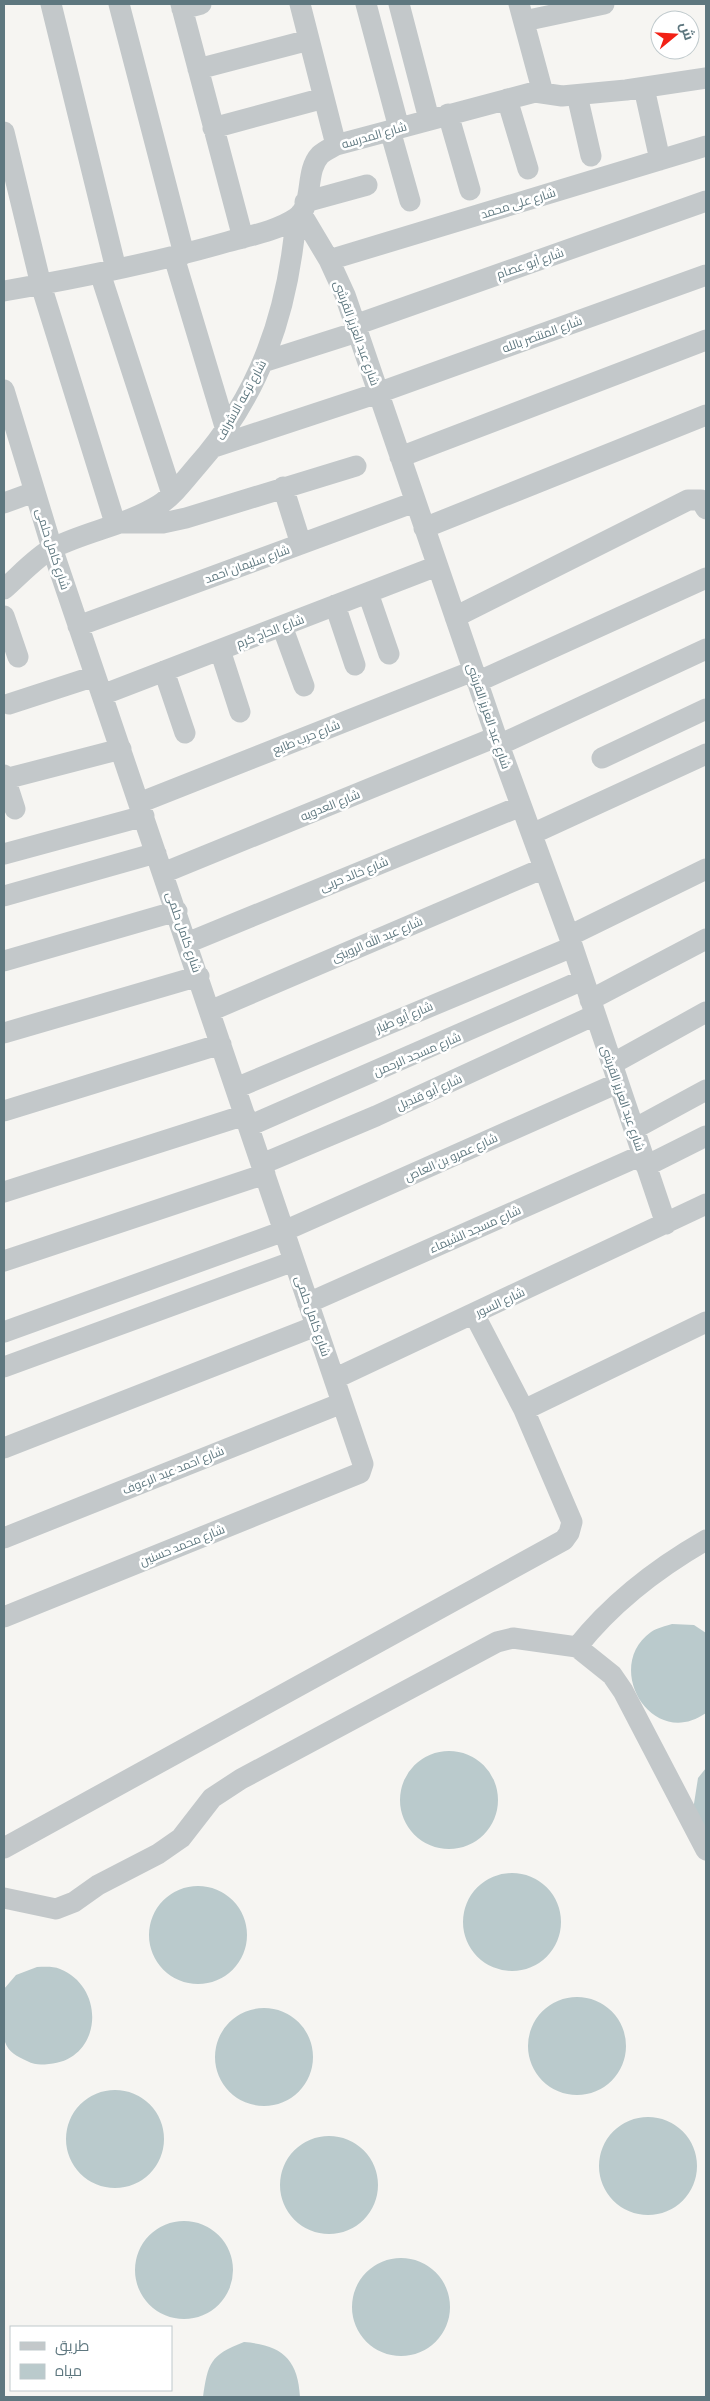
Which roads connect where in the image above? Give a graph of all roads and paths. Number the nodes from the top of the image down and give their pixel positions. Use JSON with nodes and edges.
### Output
{"nodes":[{"id":1,"x":52,"y":4,"type":"edge"},
{"id":2,"x":119,"y":4,"type":"edge"},
{"id":3,"x":300,"y":4,"type":"edge"},
{"id":4,"x":366,"y":4,"type":"edge"},
{"id":5,"x":398,"y":4,"type":"edge"},
{"id":6,"x":604,"y":4,"type":"edge"},
{"id":7,"x":188,"y":5,"type":"edge"},
{"id":8,"x":522,"y":12,"type":"edge"},
{"id":9,"x":309,"y":40,"type":"junction"},
{"id":10,"x":198,"y":69,"type":"junction"},
{"id":11,"x":706,"y":78,"type":"edge"},
{"id":12,"x":644,"y":88,"type":"junction"},
{"id":13,"x":543,"y":92,"type":"junction"},
{"id":14,"x":577,"y":95,"type":"junction"},
{"id":15,"x":324,"y":98,"type":"junction"},
{"id":16,"x":508,"y":99,"type":"junction"},
{"id":17,"x":439,"y":117,"type":"junction"},
{"id":18,"x":213,"y":128,"type":"junction"},
{"id":19,"x":394,"y":129,"type":"junction"},
{"id":20,"x":4,"y":132,"type":"edge"},
{"id":21,"x":336,"y":145,"type":"junction"},
{"id":22,"x":706,"y":146,"type":"edge"},
{"id":23,"x":591,"y":156,"type":"dead end"},
{"id":24,"x":660,"y":160,"type":"junction"},
{"id":25,"x":528,"y":169,"type":"dead end"},
{"id":26,"x":367,"y":185,"type":"dead end"},
{"id":27,"x":470,"y":190,"type":"dead end"},
{"id":28,"x":410,"y":201,"type":"dead end"},
{"id":29,"x":706,"y":201,"type":"edge"},
{"id":30,"x":301,"y":211,"type":"junction"},
{"id":31,"x":243,"y":238,"type":"junction"},
{"id":32,"x":179,"y":256,"type":"junction"},
{"id":33,"x":329,"y":260,"type":"junction"},
{"id":34,"x":108,"y":271,"type":"junction"},
{"id":35,"x":706,"y":275,"type":"edge"},
{"id":36,"x":41,"y":285,"type":"junction"},
{"id":37,"x":4,"y":292,"type":"edge"},
{"id":38,"x":356,"y":328,"type":"junction"},
{"id":39,"x":706,"y":340,"type":"edge"},
{"id":40,"x":263,"y":362,"type":"junction"},
{"id":41,"x":4,"y":390,"type":"edge"},
{"id":42,"x":378,"y":393,"type":"junction"},
{"id":43,"x":706,"y":415,"type":"edge"},
{"id":44,"x":10,"y":435,"type":"edge"},
{"id":45,"x":220,"y":438,"type":"junction"},
{"id":46,"x":400,"y":457,"type":"junction"},
{"id":47,"x":356,"y":466,"type":"dead end"},
{"id":48,"x":283,"y":488,"type":"junction"},
{"id":49,"x":34,"y":492,"type":"junction"},
{"id":50,"x":172,"y":494,"type":"junction"},
{"id":51,"x":4,"y":502,"type":"edge"},
{"id":52,"x":415,"y":502,"type":"junction"},
{"id":53,"x":702,"y":504,"type":"edge"},
{"id":54,"x":115,"y":523,"type":"junction"},
{"id":55,"x":424,"y":528,"type":"junction"},
{"id":56,"x":301,"y":544,"type":"junction"},
{"id":57,"x":52,"y":548,"type":"junction"},
{"id":58,"x":437,"y":566,"type":"junction"},
{"id":59,"x":706,"y":578,"type":"edge"},
{"id":60,"x":4,"y":589,"type":"edge"},
{"id":61,"x":368,"y":593,"type":"junction"},
{"id":62,"x":335,"y":606,"type":"junction"},
{"id":63,"x":4,"y":616,"type":"edge"},
{"id":64,"x":455,"y":617,"type":"junction"},
{"id":65,"x":78,"y":626,"type":"junction"},
{"id":66,"x":282,"y":626,"type":"junction"},
{"id":67,"x":706,"y":649,"type":"edge"},
{"id":68,"x":220,"y":650,"type":"junction"},
{"id":69,"x":388,"y":654,"type":"dead end"},
{"id":70,"x":18,"y":656,"type":"dead end"},
{"id":71,"x":355,"y":665,"type":"dead end"},
{"id":72,"x":164,"y":672,"type":"junction"},
{"id":73,"x":475,"y":677,"type":"junction"},
{"id":74,"x":99,"y":686,"type":"junction"},
{"id":75,"x":304,"y":686,"type":"dead end"},
{"id":76,"x":8,"y":704,"type":"dead end"},
{"id":77,"x":706,"y":709,"type":"edge"},
{"id":78,"x":240,"y":712,"type":"dead end"},
{"id":79,"x":185,"y":733,"type":"dead end"},
{"id":80,"x":497,"y":741,"type":"junction"},
{"id":81,"x":121,"y":749,"type":"junction"},
{"id":82,"x":706,"y":754,"type":"edge"},
{"id":83,"x":602,"y":758,"type":"dead end"},
{"id":84,"x":4,"y":777,"type":"edge"},
{"id":85,"x":521,"y":806,"type":"junction"},
{"id":86,"x":14,"y":809,"type":"dead end"},
{"id":87,"x":142,"y":810,"type":"junction"},
{"id":88,"x":532,"y":834,"type":"junction"},
{"id":89,"x":156,"y":853,"type":"junction"},
{"id":90,"x":4,"y":854,"type":"edge"},
{"id":91,"x":544,"y":868,"type":"junction"},
{"id":92,"x":706,"y":869,"type":"edge"},
{"id":93,"x":163,"y":873,"type":"junction"},
{"id":94,"x":4,"y":896,"type":"edge"},
{"id":95,"x":177,"y":911,"type":"junction"},
{"id":96,"x":706,"y":940,"type":"edge"},
{"id":97,"x":570,"y":942,"type":"junction"},
{"id":98,"x":187,"y":943,"type":"junction"},
{"id":99,"x":4,"y":961,"type":"edge"},
{"id":100,"x":199,"y":976,"type":"junction"},
{"id":101,"x":583,"y":980,"type":"junction"},
{"id":102,"x":593,"y":1008,"type":"junction"},
{"id":103,"x":210,"y":1011,"type":"junction"},
{"id":104,"x":706,"y":1012,"type":"edge"},
{"id":105,"x":4,"y":1033,"type":"edge"},
{"id":106,"x":222,"y":1044,"type":"junction"},
{"id":107,"x":615,"y":1074,"type":"junction"},
{"id":108,"x":236,"y":1088,"type":"junction"},
{"id":109,"x":706,"y":1090,"type":"edge"},
{"id":110,"x":4,"y":1111,"type":"edge"},
{"id":111,"x":247,"y":1120,"type":"junction"},
{"id":112,"x":634,"y":1129,"type":"junction"},
{"id":113,"x":706,"y":1136,"type":"edge"},
{"id":114,"x":644,"y":1161,"type":"junction"},
{"id":115,"x":263,"y":1169,"type":"junction"},
{"id":116,"x":4,"y":1192,"type":"edge"},
{"id":117,"x":706,"y":1204,"type":"edge"},
{"id":118,"x":666,"y":1224,"type":"junction"},
{"id":119,"x":284,"y":1230,"type":"junction"},
{"id":120,"x":4,"y":1261,"type":"edge"},
{"id":121,"x":294,"y":1261,"type":"junction"},
{"id":122,"x":308,"y":1303,"type":"junction"},
{"id":123,"x":474,"y":1314,"type":"junction"},
{"id":124,"x":706,"y":1322,"type":"edge"},
{"id":125,"x":316,"y":1326,"type":"junction"},
{"id":126,"x":4,"y":1332,"type":"edge"},
{"id":127,"x":4,"y":1367,"type":"edge"},
{"id":128,"x":334,"y":1379,"type":"junction"},
{"id":129,"x":342,"y":1403,"type":"junction"},
{"id":130,"x":524,"y":1410,"type":"junction"},
{"id":131,"x":4,"y":1448,"type":"edge"},
{"id":132,"x":360,"y":1473,"type":"joint"},
{"id":133,"x":4,"y":1538,"type":"edge"},
{"id":134,"x":706,"y":1540,"type":"edge"},
{"id":135,"x":4,"y":1617,"type":"edge"},
{"id":136,"x":577,"y":1647,"type":"junction"},
{"id":137,"x":4,"y":1848,"type":"edge"},
{"id":138,"x":706,"y":1850,"type":"edge"},
{"id":139,"x":4,"y":1898,"type":"edge"}],
"edges":[{"from":1,"to":34,"type":"street"},
{"from":2,"to":32,"type":"street"},
{"from":3,"to":9,"type":"street"},
{"from":4,"to":19,"type":"street"},
{"from":5,"to":17,"type":"street"},
{"from":6,"to":8,"type":"street"},
{"from":7,"to":10,"type":"street"},
{"from":8,"to":13,"type":"street"},
{"from":9,"to":10,"type":"street"},
{"from":9,"to":15,"type":"street"},
{"from":10,"to":18,"type":"street"},
{"from":11,"to":12,"type":"street","name":"شارع المدرسه"},
{"from":12,"to":14,"type":"street","name":"شارع المدرسه"},
{"from":12,"to":24,"type":"street"},
{"from":13,"to":14,"type":"street","name":"شارع المدرسه"},
{"from":13,"to":16,"type":"street","name":"شارع المدرسه"},
{"from":14,"to":23,"type":"street"},
{"from":15,"to":18,"type":"street"},
{"from":15,"to":21,"type":"street"},
{"from":16,"to":17,"type":"street","name":"شارع المدرسه"},
{"from":16,"to":25,"type":"street"},
{"from":17,"to":19,"type":"street","name":"شارع المدرسه"},
{"from":17,"to":27,"type":"street"},
{"from":18,"to":31,"type":"street"},
{"from":19,"to":21,"type":"street","name":"شارع المدرسه"},
{"from":19,"to":28,"type":"street"},
{"from":20,"to":36,"type":"street"},
{"from":21,"to":30,"type":"street","name":"شارع المدرسه"},
{"from":22,"to":24,"type":"street","name":"شارع على محمد"},
{"from":24,"to":33,"type":"street","name":"شارع على محمد"},
{"from":26,"to":30,"type":"street"},
{"from":29,"to":38,"type":"street","name":"شارع أبو عصام"},
{"from":30,"to":31,"type":"street"},
{"from":30,"to":33,"type":"street","name":"شارع عبد العزيز القرشى"},
{"from":30,"to":40,"type":"street","name":"شارع ترعه الاشراف"},
{"from":31,"to":32,"type":"street"},
{"from":32,"to":34,"type":"street"},
{"from":32,"to":45,"type":"street"},
{"from":33,"to":38,"type":"street","name":"شارع عبد العزيز القرشى"},
{"from":34,"to":36,"type":"street"},
{"from":34,"to":50,"type":"street"},
{"from":35,"to":42,"type":"street","name":"شارع المنتصر بالله"},
{"from":36,"to":37,"type":"street"},
{"from":36,"to":54,"type":"street"},
{"from":38,"to":40,"type":"street","name":"شارع أبو عصام"},
{"from":38,"to":42,"type":"street","name":"شارع عبد العزيز القرشى"},
{"from":39,"to":46,"type":"street"},
{"from":40,"to":45,"type":"street","name":"شارع ترعه الاشراف"},
{"from":41,"to":44,"type":"street","name":"شارع كامل حلمى"},
{"from":42,"to":45,"type":"street","name":"شارع المنتصر بالله"},
{"from":42,"to":46,"type":"street","name":"شارع عبد العزيز القرشى"},
{"from":43,"to":55,"type":"street"},
{"from":44,"to":49,"type":"street","name":"شارع كامل حلمى"},
{"from":45,"to":50,"type":"street","name":"شارع ترعه الاشراف"},
{"from":46,"to":52,"type":"street","name":"شارع عبد العزيز القرشى"},
{"from":47,"to":48,"type":"street"},
{"from":48,"to":54,"type":"street"},
{"from":48,"to":56,"type":"street"},
{"from":49,"to":51,"type":"street"},
{"from":49,"to":57,"type":"street","name":"شارع كامل حلمى"},
{"from":50,"to":54,"type":"street","name":"شارع ترعه الاشراف"},
{"from":52,"to":55,"type":"street","name":"شارع عبد العزيز القرشى"},
{"from":52,"to":56,"type":"street","name":"شارع سليمان احمد"},
{"from":53,"to":64,"type":"street"},
{"from":54,"to":57,"type":"street","name":"شارع ترعه الاشراف"},
{"from":55,"to":58,"type":"street","name":"شارع عبد العزيز القرشى"},
{"from":56,"to":65,"type":"street","name":"شارع سليمان احمد"},
{"from":57,"to":60,"type":"street","name":"شارع ترعه الاشراف"},
{"from":57,"to":65,"type":"street","name":"شارع كامل حلمى"},
{"from":58,"to":61,"type":"street","name":"شارع الحاج كرم"},
{"from":58,"to":64,"type":"street","name":"شارع عبد العزيز القرشى"},
{"from":59,"to":73,"type":"street","name":"شارع حرب طايع"},
{"from":61,"to":62,"type":"street","name":"شارع الحاج كرم"},
{"from":61,"to":69,"type":"street"},
{"from":62,"to":66,"type":"street","name":"شارع الحاج كرم"},
{"from":62,"to":71,"type":"street"},
{"from":63,"to":70,"type":"street"},
{"from":64,"to":73,"type":"street","name":"شارع عبد العزيز القرشى"},
{"from":65,"to":74,"type":"street","name":"شارع كامل حلمى"},
{"from":66,"to":68,"type":"street","name":"شارع الحاج كرم"},
{"from":66,"to":75,"type":"street"},
{"from":67,"to":80,"type":"street","name":"شارع العدويه"},
{"from":68,"to":72,"type":"street","name":"شارع الحاج كرم"},
{"from":68,"to":78,"type":"street"},
{"from":72,"to":74,"type":"street","name":"شارع الحاج كرم"},
{"from":72,"to":79,"type":"street"},
{"from":73,"to":80,"type":"street","name":"شارع عبد العزيز القرشى"},
{"from":73,"to":87,"type":"street","name":"شارع حرب طايع"},
{"from":74,"to":76,"type":"street","name":"شارع الحاج كرم"},
{"from":74,"to":81,"type":"street","name":"شارع كامل حلمى"},
{"from":77,"to":83,"type":"street"},
{"from":80,"to":85,"type":"street","name":"شارع عبد العزيز القرشى"},
{"from":80,"to":93,"type":"street","name":"شارع العدويه"},
{"from":81,"to":84,"type":"street"},
{"from":81,"to":87,"type":"street","name":"شارع كامل حلمى"},
{"from":82,"to":88,"type":"street"},
{"from":84,"to":86,"type":"street"},
{"from":85,"to":88,"type":"street","name":"شارع عبد العزيز القرشى"},
{"from":85,"to":98,"type":"street","name":"شارع خالد حربى"},
{"from":87,"to":89,"type":"street","name":"شارع كامل حلمى"},
{"from":87,"to":90,"type":"street","name":"شارع حرب طايع"},
{"from":88,"to":91,"type":"street","name":"شارع عبد العزيز القرشى"},
{"from":89,"to":93,"type":"street","name":"شارع كامل حلمى"},
{"from":89,"to":94,"type":"street"},
{"from":91,"to":97,"type":"street","name":"شارع عبد العزيز القرشى"},
{"from":91,"to":103,"type":"street","name":"شارع عبد الله الروينى"},
{"from":92,"to":97,"type":"street","name":"شارع أبو طيار"},
{"from":93,"to":95,"type":"street","name":"شارع كامل حلمى"},
{"from":95,"to":98,"type":"street","name":"شارع كامل حلمى"},
{"from":95,"to":99,"type":"street"},
{"from":96,"to":102,"type":"street","name":"شارع أبو قنديل"},
{"from":97,"to":101,"type":"street","name":"شارع عبد العزيز القرشى"},
{"from":97,"to":108,"type":"street","name":"شارع أبو طيار"},
{"from":98,"to":100,"type":"street","name":"شارع كامل حلمى"},
{"from":100,"to":103,"type":"street","name":"شارع كامل حلمى"},
{"from":100,"to":105,"type":"street"},
{"from":101,"to":102,"type":"street","name":"شارع عبد العزيز القرشى"},
{"from":101,"to":111,"type":"street","name":"شارع مسجد الرحمن"},
{"from":102,"to":107,"type":"street","name":"شارع عبد العزيز القرشى"},
{"from":102,"to":115,"type":"street","name":"شارع أبو قنديل"},
{"from":103,"to":106,"type":"street","name":"شارع كامل حلمى"},
{"from":104,"to":107,"type":"street","name":"شارع عمرو بن العاص"},
{"from":106,"to":108,"type":"street","name":"شارع كامل حلمى"},
{"from":106,"to":110,"type":"street"},
{"from":107,"to":112,"type":"street","name":"شارع عبد العزيز القرشى"},
{"from":107,"to":119,"type":"street","name":"شارع عمرو بن العاص"},
{"from":108,"to":111,"type":"street","name":"شارع كامل حلمى"},
{"from":109,"to":112,"type":"street"},
{"from":111,"to":115,"type":"street","name":"شارع كامل حلمى"},
{"from":111,"to":116,"type":"street","name":"شارع مسجد الرحمن"},
{"from":112,"to":114,"type":"street","name":"شارع عبد العزيز القرشى"},
{"from":113,"to":114,"type":"street","name":"شارع مسجد الشيماء"},
{"from":114,"to":118,"type":"street","name":"شارع عبد العزيز القرشى"},
{"from":114,"to":122,"type":"street","name":"شارع مسجد الشيماء"},
{"from":115,"to":119,"type":"street","name":"شارع كامل حلمى"},
{"from":115,"to":120,"type":"street","name":"شارع أبو قنديل"},
{"from":117,"to":118,"type":"street","name":"شارع السور"},
{"from":118,"to":123,"type":"street","name":"شارع السور"},
{"from":119,"to":121,"type":"street","name":"شارع كامل حلمى"},
{"from":119,"to":126,"type":"street","name":"شارع عمرو بن العاص"},
{"from":121,"to":122,"type":"street","name":"شارع كامل حلمى"},
{"from":121,"to":127,"type":"street"},
{"from":122,"to":125,"type":"street","name":"شارع كامل حلمى"},
{"from":123,"to":128,"type":"street","name":"شارع السور"},
{"from":123,"to":130,"type":"street"},
{"from":124,"to":130,"type":"street"},
{"from":125,"to":128,"type":"street","name":"شارع كامل حلمى"},
{"from":125,"to":131,"type":"street"},
{"from":128,"to":129,"type":"street","name":"شارع كامل حلمى"},
{"from":129,"to":132,"type":"street","name":"شارع كامل حلمى"},
{"from":129,"to":133,"type":"street","name":"شارع احمد عبد الرءوف"},
{"from":130,"to":137,"type":"street"},
{"from":132,"to":135,"type":"street","name":"شارع محمد حسنين"},
{"from":134,"to":136,"type":"street"},
{"from":136,"to":138,"type":"street"},
{"from":136,"to":139,"type":"street"}]}
